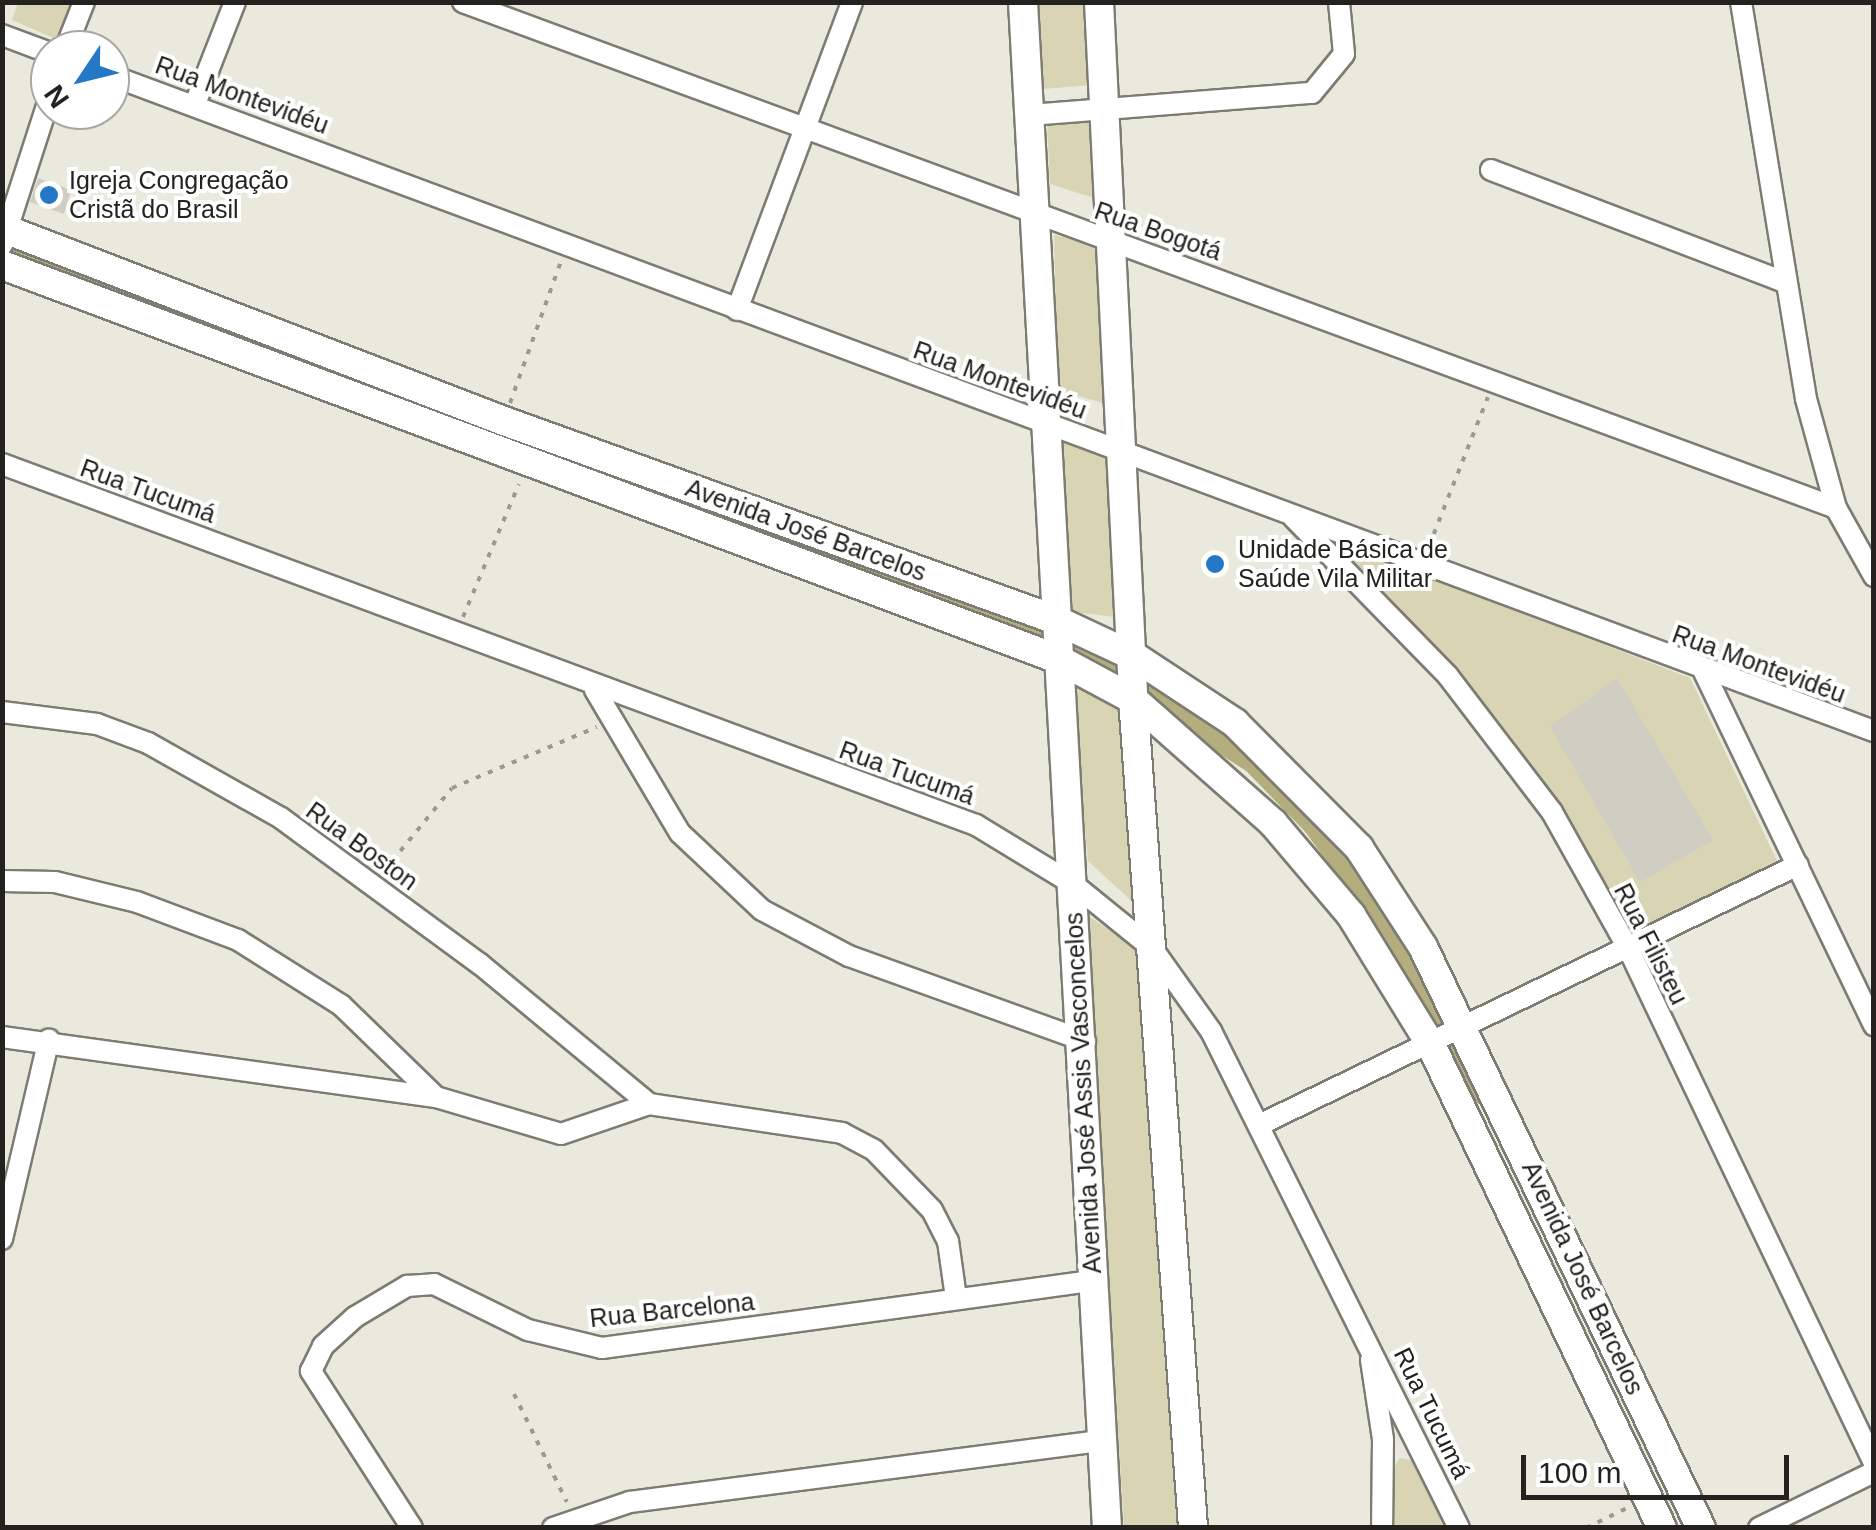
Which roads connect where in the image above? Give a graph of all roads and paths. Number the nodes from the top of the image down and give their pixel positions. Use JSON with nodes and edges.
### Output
{"nodes":[{"id":1,"x":84,"y":2,"type":"edge"},
{"id":2,"x":235,"y":2,"type":"edge"},
{"id":3,"x":462,"y":2,"type":"edge"},
{"id":4,"x":852,"y":2,"type":"edge"},
{"id":5,"x":1023,"y":2,"type":"edge"},
{"id":6,"x":1099,"y":2,"type":"edge"},
{"id":7,"x":1339,"y":2,"type":"edge"},
{"id":8,"x":1742,"y":2,"type":"edge"},
{"id":9,"x":73,"y":30,"type":"edge"},
{"id":10,"x":2,"y":35,"type":"edge"},
{"id":11,"x":30,"y":46,"type":"edge"},
{"id":12,"x":130,"y":81,"type":"edge"},
{"id":13,"x":195,"y":104,"type":"junction"},
{"id":14,"x":1103,"y":109,"type":"junction"},
{"id":15,"x":1030,"y":115,"type":"junction"},
{"id":16,"x":806,"y":128,"type":"junction"},
{"id":17,"x":39,"y":130,"type":"edge"},
{"id":18,"x":1491,"y":170,"type":"dead end"},
{"id":19,"x":1034,"y":217,"type":"junction"},
{"id":20,"x":4,"y":236,"type":"edge"},
{"id":21,"x":1106,"y":236,"type":"junction"},
{"id":22,"x":568,"y":242,"type":"junction"},
{"id":23,"x":2,"y":265,"type":"edge"},
{"id":24,"x":1786,"y":282,"type":"junction"},
{"id":25,"x":737,"y":310,"type":"junction"},
{"id":26,"x":1494,"y":382,"type":"junction"},
{"id":27,"x":504,"y":422,"type":"junction"},
{"id":28,"x":1046,"y":424,"type":"junction"},
{"id":29,"x":1126,"y":453,"type":"junction"},
{"id":30,"x":526,"y":463,"type":"junction"},
{"id":31,"x":2,"y":464,"type":"edge"},
{"id":32,"x":1836,"y":508,"type":"junction"},
{"id":33,"x":1288,"y":512,"type":"junction"},
{"id":34,"x":1421,"y":564,"type":"junction"},
{"id":35,"x":1873,"y":572,"type":"edge"},
{"id":36,"x":456,"y":630,"type":"junction"},
{"id":37,"x":1057,"y":641,"type":"junction"},
{"id":38,"x":1704,"y":672,"type":"junction"},
{"id":39,"x":1135,"y":678,"type":"junction"},
{"id":40,"x":596,"y":690,"type":"junction"},
{"id":41,"x":2,"y":712,"type":"edge"},
{"id":42,"x":610,"y":722,"type":"junction"},
{"id":43,"x":1874,"y":731,"type":"edge"},
{"id":44,"x":1798,"y":865,"type":"junction"},
{"id":45,"x":2,"y":882,"type":"edge"},
{"id":46,"x":1072,"y":884,"type":"junction"},
{"id":47,"x":373,"y":888,"type":"junction"},
{"id":48,"x":1152,"y":948,"type":"junction"},
{"id":49,"x":1629,"y":950,"type":"junction"},
{"id":50,"x":1874,"y":1024,"type":"edge"},
{"id":51,"x":2,"y":1037,"type":"edge"},
{"id":52,"x":1448,"y":1037,"type":"junction"},
{"id":53,"x":50,"y":1040,"type":"junction"},
{"id":54,"x":1084,"y":1042,"type":"junction"},
{"id":55,"x":436,"y":1098,"type":"junction"},
{"id":56,"x":650,"y":1104,"type":"junction"},
{"id":57,"x":1261,"y":1124,"type":"junction"},
{"id":58,"x":2,"y":1239,"type":"edge"},
{"id":59,"x":1092,"y":1281,"type":"junction"},
{"id":60,"x":956,"y":1298,"type":"junction"},
{"id":61,"x":1367,"y":1335,"type":"junction"},
{"id":62,"x":514,"y":1394,"type":"dead end"},
{"id":63,"x":1414,"y":1436,"type":"junction"},
{"id":64,"x":1383,"y":1439,"type":"junction"},
{"id":65,"x":1101,"y":1441,"type":"junction"},
{"id":66,"x":1874,"y":1463,"type":"edge"},
{"id":67,"x":1874,"y":1472,"type":"edge"},
{"id":68,"x":1648,"y":1498,"type":"junction"},
{"id":69,"x":574,"y":1516,"type":"junction"},
{"id":70,"x":412,"y":1528,"type":"edge"},
{"id":71,"x":553,"y":1528,"type":"edge"},
{"id":72,"x":1107,"y":1528,"type":"edge"},
{"id":73,"x":1193,"y":1528,"type":"edge"},
{"id":74,"x":1382,"y":1528,"type":"edge"},
{"id":75,"x":1459,"y":1528,"type":"edge"},
{"id":76,"x":1586,"y":1528,"type":"edge"},
{"id":77,"x":1662,"y":1528,"type":"edge"},
{"id":78,"x":1702,"y":1528,"type":"edge"},
{"id":79,"x":1759,"y":1528,"type":"edge"}],
"edges":[{"from":1,"to":9,"type":"street"},
{"from":2,"to":13,"type":"street"},
{"from":3,"to":16,"type":"street","name":"Rua Bogotá"},
{"from":4,"to":16,"type":"street"},
{"from":5,"to":15,"type":"street","name":"Avenida José Assis Vasconcelos"},
{"from":6,"to":14,"type":"street"},
{"from":7,"to":14,"type":"street"},
{"from":8,"to":24,"type":"street"},
{"from":10,"to":11,"type":"street"},
{"from":12,"to":13,"type":"street","name":"Rua Montevidéu"},
{"from":13,"to":22,"type":"street","name":"Rua Montevidéu"},
{"from":14,"to":15,"type":"street"},
{"from":14,"to":21,"type":"street"},
{"from":15,"to":19,"type":"street","name":"Avenida José Assis Vasconcelos"},
{"from":16,"to":19,"type":"street","name":"Rua Bogotá"},
{"from":16,"to":25,"type":"street"},
{"from":17,"to":20,"type":"street"},
{"from":18,"to":24,"type":"street"},
{"from":19,"to":21,"type":"street","name":"Rua Bogotá"},
{"from":19,"to":28,"type":"street","name":"Avenida José Assis Vasconcelos"},
{"from":20,"to":27,"type":"street","name":"Avenida José Barcelos"},
{"from":21,"to":26,"type":"street","name":"Rua Bogotá"},
{"from":21,"to":29,"type":"street"},
{"from":22,"to":25,"type":"street","name":"Rua Montevidéu"},
{"from":22,"to":27,"type":"path"},
{"from":23,"to":30,"type":"street","name":"Avenida José Barcelos"},
{"from":24,"to":32,"type":"street"},
{"from":25,"to":28,"type":"street","name":"Rua Montevidéu"},
{"from":26,"to":32,"type":"street","name":"Rua Bogotá"},
{"from":26,"to":34,"type":"path"},
{"from":27,"to":37,"type":"street","name":"Avenida José Barcelos"},
{"from":28,"to":29,"type":"street","name":"Rua Montevidéu"},
{"from":28,"to":37,"type":"street","name":"Avenida José Assis Vasconcelos"},
{"from":29,"to":33,"type":"street","name":"Rua Montevidéu"},
{"from":29,"to":39,"type":"street"},
{"from":30,"to":36,"type":"path"},
{"from":30,"to":37,"type":"street","name":"Avenida José Barcelos"},
{"from":31,"to":36,"type":"street","name":"Rua Tucumá"},
{"from":32,"to":35,"type":"street"},
{"from":33,"to":34,"type":"street","name":"Rua Montevidéu"},
{"from":33,"to":49,"type":"street","name":"Rua Filisteu"},
{"from":34,"to":38,"type":"street","name":"Rua Montevidéu"},
{"from":36,"to":40,"type":"street","name":"Rua Tucumá"},
{"from":37,"to":39,"type":"street","name":"Avenida José Barcelos"},
{"from":37,"to":39,"type":"street","name":"Avenida José Barcelos"},
{"from":37,"to":46,"type":"street","name":"Avenida José Assis Vasconcelos"},
{"from":38,"to":43,"type":"street","name":"Rua Montevidéu"},
{"from":38,"to":44,"type":"street"},
{"from":39,"to":48,"type":"street"},
{"from":39,"to":52,"type":"street","name":"Avenida José Barcelos"},
{"from":39,"to":52,"type":"street","name":"Avenida José Barcelos"},
{"from":40,"to":42,"type":"street"},
{"from":40,"to":46,"type":"street","name":"Rua Tucumá"},
{"from":41,"to":47,"type":"street","name":"Rua Boston"},
{"from":42,"to":47,"type":"path"},
{"from":42,"to":54,"type":"street"},
{"from":44,"to":49,"type":"street"},
{"from":44,"to":50,"type":"street"},
{"from":45,"to":55,"type":"street"},
{"from":46,"to":48,"type":"street","name":"Rua Tucumá"},
{"from":46,"to":54,"type":"street","name":"Avenida José Assis Vasconcelos"},
{"from":47,"to":56,"type":"street","name":"Rua Boston"},
{"from":48,"to":57,"type":"street","name":"Rua Tucumá"},
{"from":48,"to":73,"type":"street"},
{"from":49,"to":52,"type":"street"},
{"from":49,"to":66,"type":"street","name":"Rua Filisteu"},
{"from":51,"to":53,"type":"street"},
{"from":52,"to":57,"type":"street"},
{"from":52,"to":68,"type":"street","name":"Avenida José Barcelos"},
{"from":52,"to":78,"type":"street","name":"Avenida José Barcelos"},
{"from":53,"to":55,"type":"street"},
{"from":53,"to":58,"type":"street"},
{"from":54,"to":59,"type":"street","name":"Avenida José Assis Vasconcelos"},
{"from":55,"to":56,"type":"street"},
{"from":56,"to":60,"type":"street"},
{"from":57,"to":61,"type":"street","name":"Rua Tucumá"},
{"from":59,"to":60,"type":"street","name":"Rua Barcelona"},
{"from":59,"to":65,"type":"street","name":"Avenida José Assis Vasconcelos"},
{"from":60,"to":70,"type":"street","name":"Rua Barcelona"},
{"from":61,"to":63,"type":"street","name":"Rua Tucumá"},
{"from":61,"to":64,"type":"street"},
{"from":62,"to":69,"type":"path"},
{"from":63,"to":64,"type":"street"},
{"from":63,"to":75,"type":"street","name":"Rua Tucumá"},
{"from":64,"to":74,"type":"street"},
{"from":65,"to":69,"type":"street"},
{"from":65,"to":72,"type":"street","name":"Avenida José Assis Vasconcelos"},
{"from":67,"to":79,"type":"street"},
{"from":68,"to":76,"type":"path"},
{"from":68,"to":77,"type":"street","name":"Avenida José Barcelos"},
{"from":69,"to":71,"type":"street"}]}
